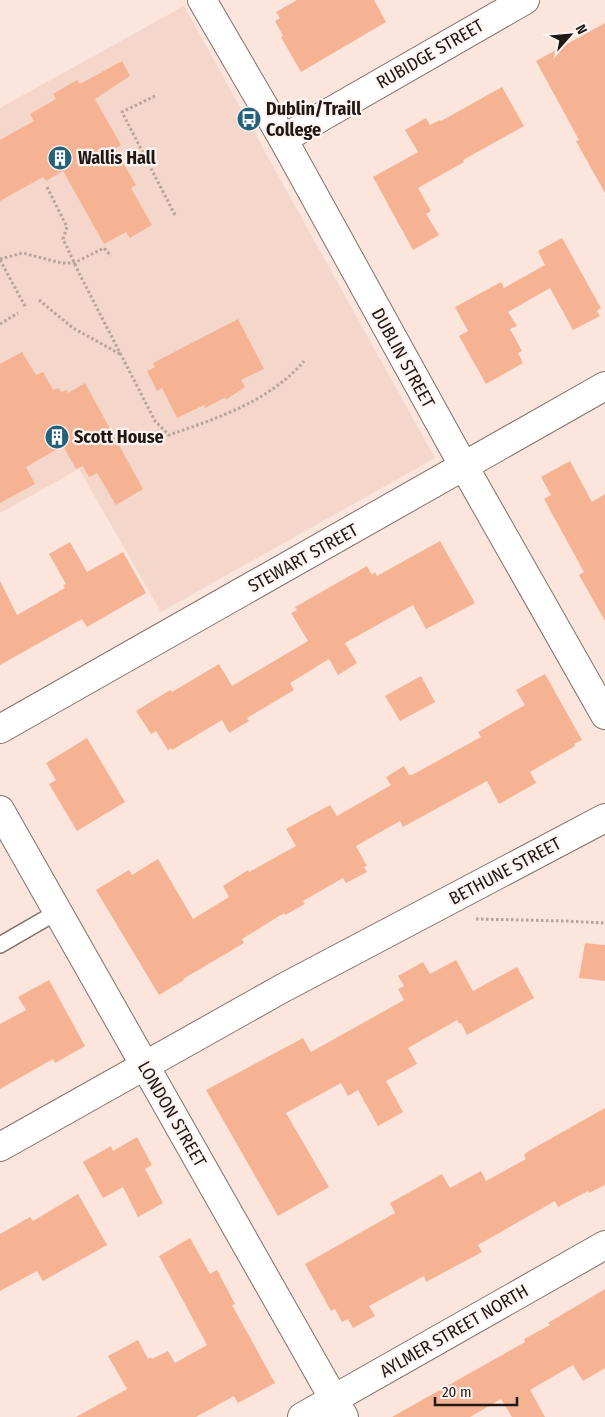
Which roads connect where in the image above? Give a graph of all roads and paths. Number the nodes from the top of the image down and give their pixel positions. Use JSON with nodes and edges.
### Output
{"nodes":[{"id":1,"x":202,"y":0,"type":"edge"},
{"id":2,"x":525,"y":0,"type":"edge"},
{"id":3,"x":155,"y":96,"type":"dead end"},
{"id":4,"x":283,"y":139,"type":"junction"},
{"id":5,"x":48,"y":188,"type":"dead end"},
{"id":6,"x":176,"y":217,"type":"dead end"},
{"id":7,"x":111,"y":256,"type":"dead end"},
{"id":8,"x":0,"y":260,"type":"edge"},
{"id":9,"x":74,"y":263,"type":"junction"},
{"id":10,"x":39,"y":300,"type":"dead end"},
{"id":11,"x":26,"y":308,"type":"dead end"},
{"id":12,"x":18,"y":314,"type":"dead end"},
{"id":13,"x":0,"y":324,"type":"edge"},
{"id":14,"x":121,"y":354,"type":"junction"},
{"id":15,"x":304,"y":361,"type":"dead end"},
{"id":16,"x":605,"y":386,"type":"edge"},
{"id":17,"x":464,"y":467,"type":"junction"},
{"id":18,"x":605,"y":715,"type":"edge"},
{"id":19,"x":0,"y":729,"type":"edge"},
{"id":20,"x":0,"y":810,"type":"edge"},
{"id":21,"x":605,"y":818,"type":"edge"},
{"id":22,"x":57,"y":912,"type":"junction"},
{"id":23,"x":474,"y":919,"type":"dead end"},
{"id":24,"x":605,"y":923,"type":"edge"},
{"id":25,"x":0,"y":945,"type":"edge"},
{"id":26,"x":144,"y":1066,"type":"junction"},
{"id":27,"x":0,"y":1147,"type":"edge"},
{"id":28,"x":605,"y":1245,"type":"edge"},
{"id":29,"x":339,"y":1408,"type":"edge"},
{"id":30,"x":302,"y":1417,"type":"edge"}],
"edges":[{"from":1,"to":4,"type":"street","name":"DUBLIN STREET"},
{"from":2,"to":4,"type":"street","name":"RUBIDGE STREET"},
{"from":3,"to":6,"type":"path"},
{"from":4,"to":17,"type":"street","name":"DUBLIN STREET"},
{"from":5,"to":9,"type":"path"},
{"from":7,"to":9,"type":"path"},
{"from":8,"to":9,"type":"path"},
{"from":8,"to":11,"type":"path"},
{"from":9,"to":14,"type":"path"},
{"from":10,"to":14,"type":"path"},
{"from":12,"to":13,"type":"path"},
{"from":14,"to":15,"type":"path"},
{"from":16,"to":17,"type":"street","name":"STEWART STREET"},
{"from":17,"to":18,"type":"street","name":"DUBLIN STREET"},
{"from":17,"to":19,"type":"street","name":"STEWART STREET"},
{"from":20,"to":22,"type":"street","name":"LONDON STREET"},
{"from":21,"to":26,"type":"street","name":"BETHUNE STREET"},
{"from":22,"to":25,"type":"lane"},
{"from":22,"to":26,"type":"street","name":"LONDON STREET"},
{"from":23,"to":24,"type":"path"},
{"from":26,"to":27,"type":"street","name":"BETHUNE STREET"},
{"from":26,"to":29,"type":"street","name":"LONDON STREET"},
{"from":28,"to":29,"type":"street","name":"AYLMER STREET NORTH"},
{"from":29,"to":30,"type":"street","name":"AYLMER STREET NORTH"}]}
